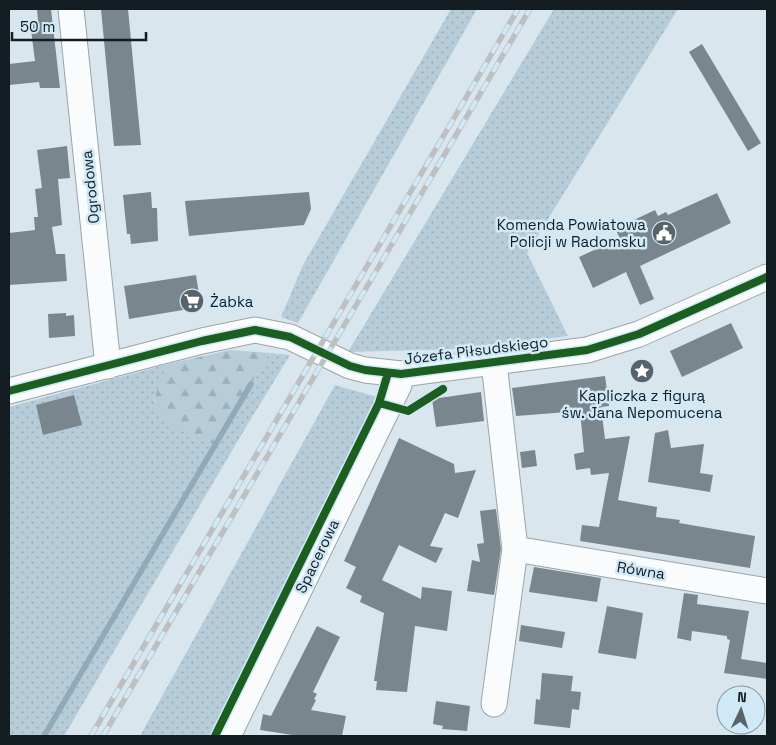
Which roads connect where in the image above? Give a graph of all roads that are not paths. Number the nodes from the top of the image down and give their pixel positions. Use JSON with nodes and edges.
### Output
{"nodes":[{"id":1,"x":71,"y":9,"type":"edge"},
{"id":2,"x":767,"y":277,"type":"edge"},
{"id":3,"x":494,"y":363,"type":"junction"},
{"id":4,"x":108,"y":366,"type":"junction"},
{"id":5,"x":401,"y":374,"type":"junction"},
{"id":6,"x":9,"y":391,"type":"edge"},
{"id":7,"x":515,"y":549,"type":"junction"},
{"id":8,"x":767,"y":591,"type":"edge"},
{"id":9,"x":494,"y":704,"type":"dead end"},
{"id":10,"x":228,"y":736,"type":"edge"}],
"edges":[{"from":1,"to":4,"type":"street","name":"Ogrodowa"},
{"from":2,"to":3,"type":"street","name":"Józefa Piłsudskiego"},
{"from":3,"to":5,"type":"street","name":"Józefa Piłsudskiego"},
{"from":3,"to":7,"type":"street"},
{"from":4,"to":5,"type":"street","name":"Józefa Piłsudskiego"},
{"from":4,"to":6,"type":"street","name":"Józefa Piłsudskiego"},
{"from":5,"to":10,"type":"street","name":"Spacerowa"},
{"from":7,"to":8,"type":"street","name":"Równa"},
{"from":7,"to":9,"type":"street"}]}
